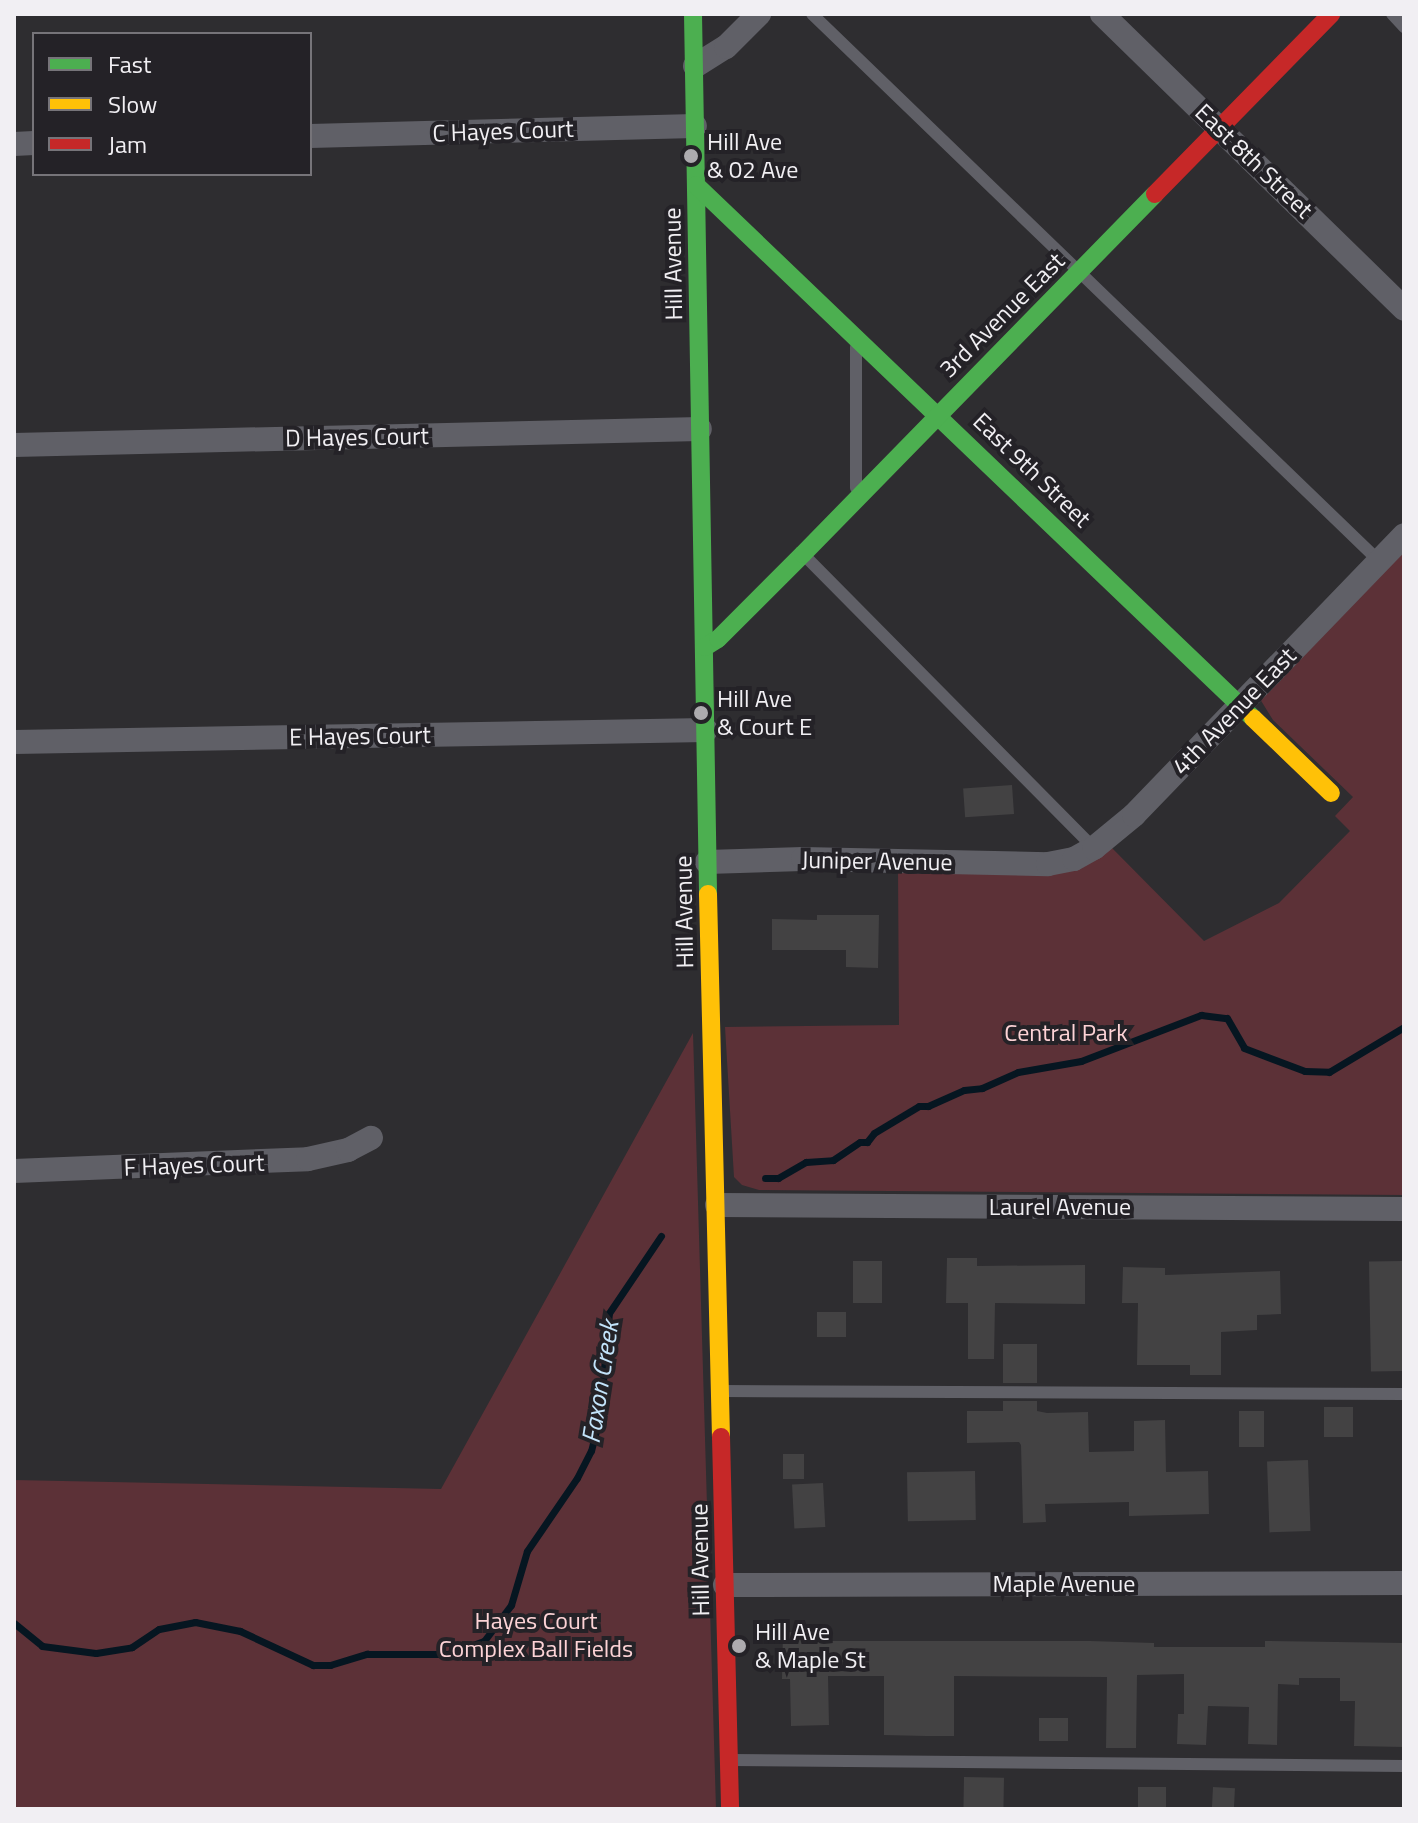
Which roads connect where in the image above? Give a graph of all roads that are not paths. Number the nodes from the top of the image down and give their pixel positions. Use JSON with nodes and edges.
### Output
{"nodes":[{"id":1,"x":693,"y":14,"type":"edge"},
{"id":2,"x":759,"y":14,"type":"edge"},
{"id":3,"x":812,"y":14,"type":"edge"},
{"id":4,"x":1102,"y":14,"type":"edge"},
{"id":5,"x":1331,"y":14,"type":"edge"},
{"id":6,"x":1392,"y":14,"type":"edge"},
{"id":7,"x":1404,"y":27,"type":"edge"},
{"id":8,"x":695,"y":66,"type":"junction"},
{"id":9,"x":695,"y":126,"type":"junction"},
{"id":10,"x":1221,"y":128,"type":"junction"},
{"id":11,"x":312,"y":136,"type":"edge"},
{"id":12,"x":696,"y":185,"type":"junction"},
{"id":13,"x":1079,"y":271,"type":"junction"},
{"id":14,"x":1404,"y":309,"type":"edge"},
{"id":15,"x":856,"y":336,"type":"junction"},
{"id":16,"x":937,"y":414,"type":"junction"},
{"id":17,"x":700,"y":429,"type":"junction"},
{"id":18,"x":14,"y":445,"type":"edge"},
{"id":19,"x":856,"y":500,"type":"junction"},
{"id":20,"x":1404,"y":535,"type":"edge"},
{"id":21,"x":803,"y":554,"type":"junction"},
{"id":22,"x":1379,"y":561,"type":"junction"},
{"id":23,"x":705,"y":647,"type":"junction"},
{"id":24,"x":1240,"y":704,"type":"junction"},
{"id":25,"x":706,"y":730,"type":"junction"},
{"id":26,"x":14,"y":742,"type":"edge"},
{"id":27,"x":1331,"y":793,"type":"dead end"},
{"id":28,"x":1094,"y":848,"type":"junction"},
{"id":29,"x":707,"y":862,"type":"junction"},
{"id":30,"x":1048,"y":864,"type":"joint"},
{"id":31,"x":371,"y":1138,"type":"dead end"},
{"id":32,"x":14,"y":1171,"type":"edge"},
{"id":33,"x":717,"y":1205,"type":"junction"},
{"id":34,"x":1404,"y":1209,"type":"edge"},
{"id":35,"x":719,"y":1391,"type":"junction"},
{"id":36,"x":1404,"y":1394,"type":"edge"},
{"id":37,"x":1404,"y":1583,"type":"edge"},
{"id":38,"x":725,"y":1585,"type":"junction"},
{"id":39,"x":729,"y":1760,"type":"junction"},
{"id":40,"x":1404,"y":1766,"type":"edge"},
{"id":41,"x":730,"y":1809,"type":"edge"}],
"edges":[{"from":1,"to":8,"type":"street","name":"Hill Avenue"},
{"from":2,"to":8,"type":"street"},
{"from":3,"to":13,"type":"lane"},
{"from":4,"to":10,"type":"street","name":"East 8th Street"},
{"from":5,"to":10,"type":"street","name":"3rd Avenue East"},
{"from":6,"to":7,"type":"lane"},
{"from":8,"to":9,"type":"street","name":"Hill Avenue"},
{"from":9,"to":11,"type":"street","name":"C Hayes Court"},
{"from":9,"to":12,"type":"street","name":"Hill Avenue"},
{"from":10,"to":13,"type":"street","name":"3rd Avenue East"},
{"from":10,"to":14,"type":"street","name":"East 8th Street"},
{"from":12,"to":15,"type":"street","name":"East 9th Street"},
{"from":12,"to":17,"type":"street","name":"Hill Avenue"},
{"from":13,"to":16,"type":"street","name":"3rd Avenue East"},
{"from":13,"to":22,"type":"lane"},
{"from":15,"to":16,"type":"street","name":"East 9th Street"},
{"from":15,"to":19,"type":"lane"},
{"from":16,"to":19,"type":"street","name":"3rd Avenue East"},
{"from":16,"to":24,"type":"street","name":"East 9th Street"},
{"from":17,"to":18,"type":"street","name":"D Hayes Court"},
{"from":17,"to":23,"type":"street","name":"Hill Avenue"},
{"from":19,"to":21,"type":"street","name":"3rd Avenue East"},
{"from":20,"to":22,"type":"street","name":"4th Avenue East"},
{"from":21,"to":23,"type":"street","name":"3rd Avenue East"},
{"from":21,"to":28,"type":"lane"},
{"from":22,"to":24,"type":"street","name":"4th Avenue East"},
{"from":23,"to":25,"type":"street","name":"Hill Avenue"},
{"from":24,"to":27,"type":"street","name":"East 9th Street"},
{"from":24,"to":28,"type":"street","name":"4th Avenue East"},
{"from":25,"to":26,"type":"street","name":"E Hayes Court"},
{"from":25,"to":29,"type":"street","name":"Hill Avenue"},
{"from":28,"to":30,"type":"street","name":"4th Avenue East"},
{"from":29,"to":30,"type":"street","name":"Juniper Avenue"},
{"from":29,"to":33,"type":"street","name":"Hill Avenue"},
{"from":31,"to":32,"type":"street","name":"F Hayes Court"},
{"from":33,"to":34,"type":"street","name":"Laurel Avenue"},
{"from":33,"to":35,"type":"street","name":"Hill Avenue"},
{"from":35,"to":36,"type":"lane"},
{"from":35,"to":38,"type":"street","name":"Hill Avenue"},
{"from":37,"to":38,"type":"street","name":"Maple Avenue"},
{"from":38,"to":39,"type":"street","name":"Hill Avenue"},
{"from":39,"to":40,"type":"lane"},
{"from":39,"to":41,"type":"street","name":"Hill Avenue"}]}
